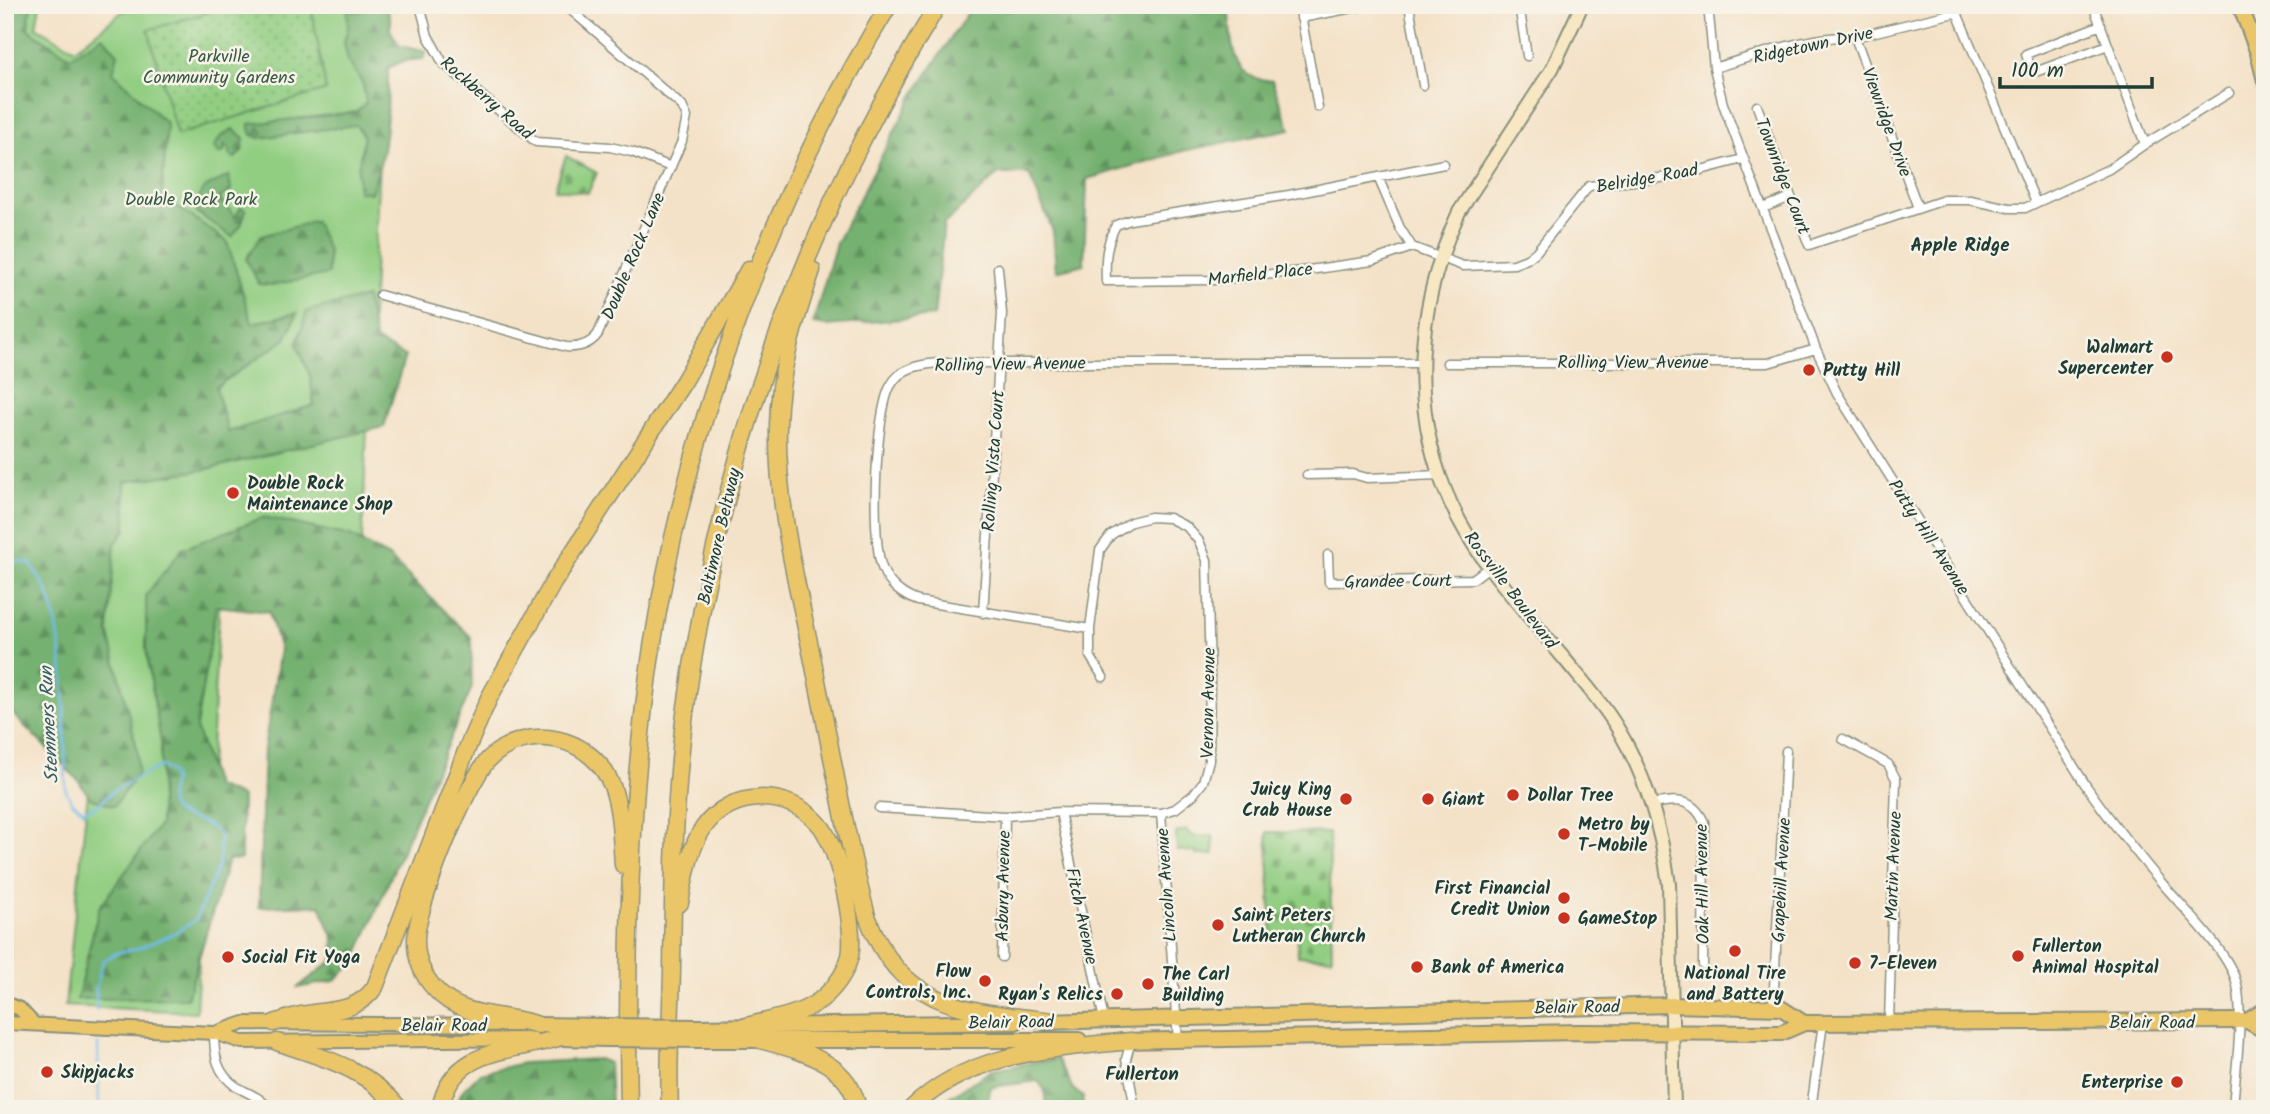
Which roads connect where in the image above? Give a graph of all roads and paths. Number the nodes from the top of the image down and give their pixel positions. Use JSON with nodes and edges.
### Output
{"nodes":[{"id":1,"x":420,"y":5,"type":"edge"},
{"id":2,"x":565,"y":5,"type":"edge"},
{"id":3,"x":889,"y":5,"type":"edge"},
{"id":4,"x":938,"y":5,"type":"edge"},
{"id":5,"x":1299,"y":5,"type":"edge"},
{"id":6,"x":1368,"y":5,"type":"edge"},
{"id":7,"x":1409,"y":5,"type":"edge"},
{"id":8,"x":1519,"y":5,"type":"edge"},
{"id":9,"x":1582,"y":5,"type":"edge"},
{"id":10,"x":1708,"y":5,"type":"edge"},
{"id":11,"x":2093,"y":5,"type":"edge"},
{"id":12,"x":2240,"y":5,"type":"edge"},
{"id":13,"x":1301,"y":18,"type":"junction"},
{"id":14,"x":2101,"y":25,"type":"junction"},
{"id":15,"x":1856,"y":37,"type":"junction"},
{"id":16,"x":2108,"y":45,"type":"junction"},
{"id":17,"x":1527,"y":56,"type":"dead end"},
{"id":18,"x":904,"y":60,"type":"junction"},
{"id":19,"x":1714,"y":68,"type":"junction"},
{"id":20,"x":2265,"y":80,"type":"edge"},
{"id":21,"x":1423,"y":85,"type":"dead end"},
{"id":22,"x":2229,"y":93,"type":"dead end"},
{"id":23,"x":1756,"y":106,"type":"dead end"},
{"id":24,"x":1318,"y":107,"type":"dead end"},
{"id":25,"x":2145,"y":144,"type":"junction"},
{"id":26,"x":1743,"y":159,"type":"junction"},
{"id":27,"x":1444,"y":164,"type":"dead end"},
{"id":28,"x":671,"y":167,"type":"junction"},
{"id":29,"x":1378,"y":177,"type":"junction"},
{"id":30,"x":1791,"y":197,"type":"junction"},
{"id":31,"x":2036,"y":203,"type":"junction"},
{"id":32,"x":1763,"y":208,"type":"junction"},
{"id":33,"x":1918,"y":208,"type":"junction"},
{"id":34,"x":774,"y":224,"type":"junction"},
{"id":35,"x":1412,"y":247,"type":"junction"},
{"id":36,"x":1440,"y":258,"type":"junction"},
{"id":37,"x":998,"y":268,"type":"dead end"},
{"id":38,"x":380,"y":295,"type":"dead end"},
{"id":39,"x":1816,"y":349,"type":"junction"},
{"id":40,"x":1421,"y":363,"type":"junction"},
{"id":41,"x":1447,"y":363,"type":"dead end"},
{"id":42,"x":1000,"y":364,"type":"junction"},
{"id":43,"x":1307,"y":475,"type":"dead end"},
{"id":44,"x":1440,"y":475,"type":"junction"},
{"id":45,"x":1328,"y":555,"type":"dead end"},
{"id":46,"x":1489,"y":568,"type":"junction"},
{"id":47,"x":983,"y":613,"type":"junction"},
{"id":48,"x":1090,"y":629,"type":"junction"},
{"id":49,"x":1103,"y":677,"type":"dead end"},
{"id":50,"x":1843,"y":739,"type":"dead end"},
{"id":51,"x":1786,"y":751,"type":"dead end"},
{"id":52,"x":1653,"y":804,"type":"junction"},
{"id":53,"x":879,"y":808,"type":"dead end"},
{"id":54,"x":1060,"y":812,"type":"junction"},
{"id":55,"x":1161,"y":813,"type":"junction"},
{"id":56,"x":1005,"y":816,"type":"junction"},
{"id":57,"x":672,"y":936,"type":"junction"},
{"id":58,"x":630,"y":939,"type":"junction"},
{"id":59,"x":1002,"y":957,"type":"dead end"},
{"id":60,"x":1703,"y":965,"type":"dead end"},
{"id":61,"x":5,"y":1003,"type":"edge"},
{"id":62,"x":1672,"y":1005,"type":"junction"},
{"id":63,"x":1773,"y":1008,"type":"junction"},
{"id":64,"x":2265,"y":1010,"type":"edge"},
{"id":65,"x":1176,"y":1018,"type":"junction"},
{"id":66,"x":1104,"y":1020,"type":"junction"},
{"id":67,"x":1053,"y":1021,"type":"junction"},
{"id":68,"x":2243,"y":1021,"type":"junction"},
{"id":69,"x":5,"y":1023,"type":"edge"},
{"id":70,"x":33,"y":1023,"type":"junction"},
{"id":71,"x":274,"y":1023,"type":"junction"},
{"id":72,"x":1804,"y":1023,"type":"junction"},
{"id":73,"x":1823,"y":1023,"type":"junction"},
{"id":74,"x":1889,"y":1023,"type":"junction"},
{"id":75,"x":538,"y":1024,"type":"junction"},
{"id":76,"x":747,"y":1026,"type":"junction"},
{"id":77,"x":2265,"y":1031,"type":"edge"},
{"id":78,"x":214,"y":1033,"type":"junction"},
{"id":79,"x":607,"y":1033,"type":"junction"},
{"id":80,"x":699,"y":1033,"type":"junction"},
{"id":81,"x":1671,"y":1033,"type":"junction"},
{"id":82,"x":558,"y":1038,"type":"junction"},
{"id":83,"x":757,"y":1039,"type":"junction"},
{"id":84,"x":1178,"y":1040,"type":"junction"},
{"id":85,"x":1131,"y":1041,"type":"junction"},
{"id":86,"x":277,"y":1042,"type":"junction"},
{"id":87,"x":670,"y":1106,"type":"edge"},
{"id":88,"x":270,"y":1109,"type":"edge"},
{"id":89,"x":400,"y":1109,"type":"edge"},
{"id":90,"x":440,"y":1109,"type":"edge"},
{"id":91,"x":627,"y":1109,"type":"edge"},
{"id":92,"x":858,"y":1109,"type":"edge"},
{"id":93,"x":911,"y":1109,"type":"edge"},
{"id":94,"x":1135,"y":1109,"type":"edge"},
{"id":95,"x":1674,"y":1109,"type":"edge"},
{"id":96,"x":1811,"y":1109,"type":"edge"},
{"id":97,"x":2233,"y":1109,"type":"edge"}],
"edges":[{"from":1,"to":28,"type":"street","name":"Rockberry Road"},
{"from":2,"to":28,"type":"street","name":"Double Rock Lane"},
{"from":3,"to":34,"type":"highway"},
{"from":4,"to":18,"type":"highway","name":"Baltimore Beltway"},
{"from":5,"to":13,"type":"street"},
{"from":6,"to":13,"type":"street"},
{"from":7,"to":21,"type":"street"},
{"from":8,"to":17,"type":"street"},
{"from":9,"to":36,"type":"main road","name":"Rossville Boulevard"},
{"from":10,"to":19,"type":"street","name":"Putty Hill Avenue"},
{"from":11,"to":14,"type":"street"},
{"from":12,"to":20,"type":"highway"},
{"from":13,"to":24,"type":"street"},
{"from":14,"to":16,"type":"street"},
{"from":14,"to":16,"type":"street"},
{"from":15,"to":19,"type":"street","name":"Ridgetown Drive"},
{"from":15,"to":31,"type":"street","name":"Ridgetown Drive"},
{"from":15,"to":33,"type":"street","name":"Viewridge Drive"},
{"from":16,"to":25,"type":"street"},
{"from":18,"to":57,"type":"highway","name":"Baltimore Beltway"},
{"from":18,"to":67,"type":"highway"},
{"from":19,"to":26,"type":"street","name":"Putty Hill Avenue"},
{"from":22,"to":25,"type":"street"},
{"from":23,"to":30,"type":"street","name":"Townridge Court"},
{"from":25,"to":31,"type":"street"},
{"from":26,"to":32,"type":"street","name":"Putty Hill Avenue"},
{"from":26,"to":36,"type":"street","name":"Belridge Road"},
{"from":27,"to":29,"type":"street"},
{"from":28,"to":38,"type":"street","name":"Double Rock Lane"},
{"from":29,"to":35,"type":"street"},
{"from":29,"to":35,"type":"street","name":"Marfield Place"},
{"from":30,"to":32,"type":"street"},
{"from":30,"to":33,"type":"street","name":"Townridge Court"},
{"from":31,"to":33,"type":"street"},
{"from":32,"to":39,"type":"street","name":"Putty Hill Avenue"},
{"from":34,"to":58,"type":"highway"},
{"from":34,"to":71,"type":"highway"},
{"from":35,"to":36,"type":"street","name":"Belridge Road"},
{"from":36,"to":40,"type":"main road","name":"Rossville Boulevard"},
{"from":37,"to":42,"type":"street","name":"Rolling Vista Court"},
{"from":39,"to":41,"type":"street","name":"Rolling View Avenue"},
{"from":39,"to":68,"type":"street","name":"Putty Hill Avenue"},
{"from":40,"to":42,"type":"street","name":"Rolling View Avenue"},
{"from":40,"to":44,"type":"main road","name":"Rossville Boulevard"},
{"from":42,"to":47,"type":"street","name":"Rolling Vista Court"},
{"from":42,"to":47,"type":"street","name":"Rolling View Avenue"},
{"from":43,"to":44,"type":"street"},
{"from":44,"to":46,"type":"main road","name":"Rossville Boulevard"},
{"from":45,"to":46,"type":"street","name":"Grandee Court"},
{"from":46,"to":52,"type":"main road","name":"Rossville Boulevard"},
{"from":47,"to":48,"type":"street","name":"Rolling View Avenue"},
{"from":48,"to":49,"type":"street","name":"Vernon Avenue"},
{"from":48,"to":55,"type":"street","name":"Vernon Avenue"},
{"from":50,"to":74,"type":"street","name":"Martin Avenue"},
{"from":51,"to":63,"type":"street","name":"Grapehill Avenue"},
{"from":52,"to":60,"type":"street","name":"Oak Hill Avenue"},
{"from":52,"to":62,"type":"main road","name":"Rossville Boulevard"},
{"from":53,"to":56,"type":"street","name":"Vernon Avenue"},
{"from":54,"to":55,"type":"street","name":"Vernon Avenue"},
{"from":54,"to":56,"type":"street","name":"Vernon Avenue"},
{"from":54,"to":66,"type":"street","name":"Fitch Avenue"},
{"from":55,"to":65,"type":"street","name":"Lincoln Avenue"},
{"from":56,"to":59,"type":"street","name":"Asbury Avenue"},
{"from":57,"to":76,"type":"highway"},
{"from":57,"to":87,"type":"highway","name":"Baltimore Beltway"},
{"from":58,"to":75,"type":"highway"},
{"from":58,"to":91,"type":"highway"},
{"from":61,"to":70,"type":"main road"},
{"from":62,"to":63,"type":"highway","name":"Belair Road"},
{"from":62,"to":65,"type":"highway","name":"Belair Road"},
{"from":62,"to":81,"type":"main road","name":"Rossville Boulevard"},
{"from":63,"to":72,"type":"highway","name":"Belair Road"},
{"from":64,"to":68,"type":"highway"},
{"from":65,"to":66,"type":"highway","name":"Belair Road"},
{"from":65,"to":84,"type":"street","name":"Lincoln Avenue"},
{"from":66,"to":67,"type":"highway","name":"Belair Road"},
{"from":67,"to":76,"type":"highway","name":"Belair Road"},
{"from":68,"to":74,"type":"highway","name":"Belair Road"},
{"from":68,"to":77,"type":"highway","name":"Belair Road"},
{"from":68,"to":97,"type":"street","name":"Putty Hill Avenue"},
{"from":69,"to":70,"type":"main road","name":"Belair Road"},
{"from":70,"to":78,"type":"main road","name":"Belair Road"},
{"from":71,"to":75,"type":"main road","name":"Belair Road"},
{"from":71,"to":78,"type":"main road","name":"Belair Road"},
{"from":72,"to":73,"type":"highway","name":"Belair Road"},
{"from":72,"to":81,"type":"highway","name":"Belair Road"},
{"from":73,"to":74,"type":"highway","name":"Belair Road"},
{"from":73,"to":96,"type":"street"},
{"from":75,"to":79,"type":"highway","name":"Belair Road"},
{"from":76,"to":80,"type":"highway","name":"Belair Road"},
{"from":78,"to":86,"type":"main road","name":"Belair Road"},
{"from":78,"to":88,"type":"street"},
{"from":79,"to":80,"type":"highway","name":"Belair Road","bridge":true},
{"from":79,"to":82,"type":"highway","name":"Belair Road"},
{"from":80,"to":83,"type":"highway","name":"Belair Road"},
{"from":81,"to":84,"type":"highway","name":"Belair Road"},
{"from":81,"to":95,"type":"main road","name":"Rossville Boulevard"},
{"from":82,"to":86,"type":"main road","name":"Belair Road"},
{"from":82,"to":90,"type":"highway"},
{"from":83,"to":85,"type":"highway","name":"Belair Road"},
{"from":83,"to":92,"type":"highway"},
{"from":84,"to":85,"type":"highway","name":"Belair Road"},
{"from":85,"to":93,"type":"highway"},
{"from":85,"to":94,"type":"street"},
{"from":86,"to":89,"type":"highway"}]}
